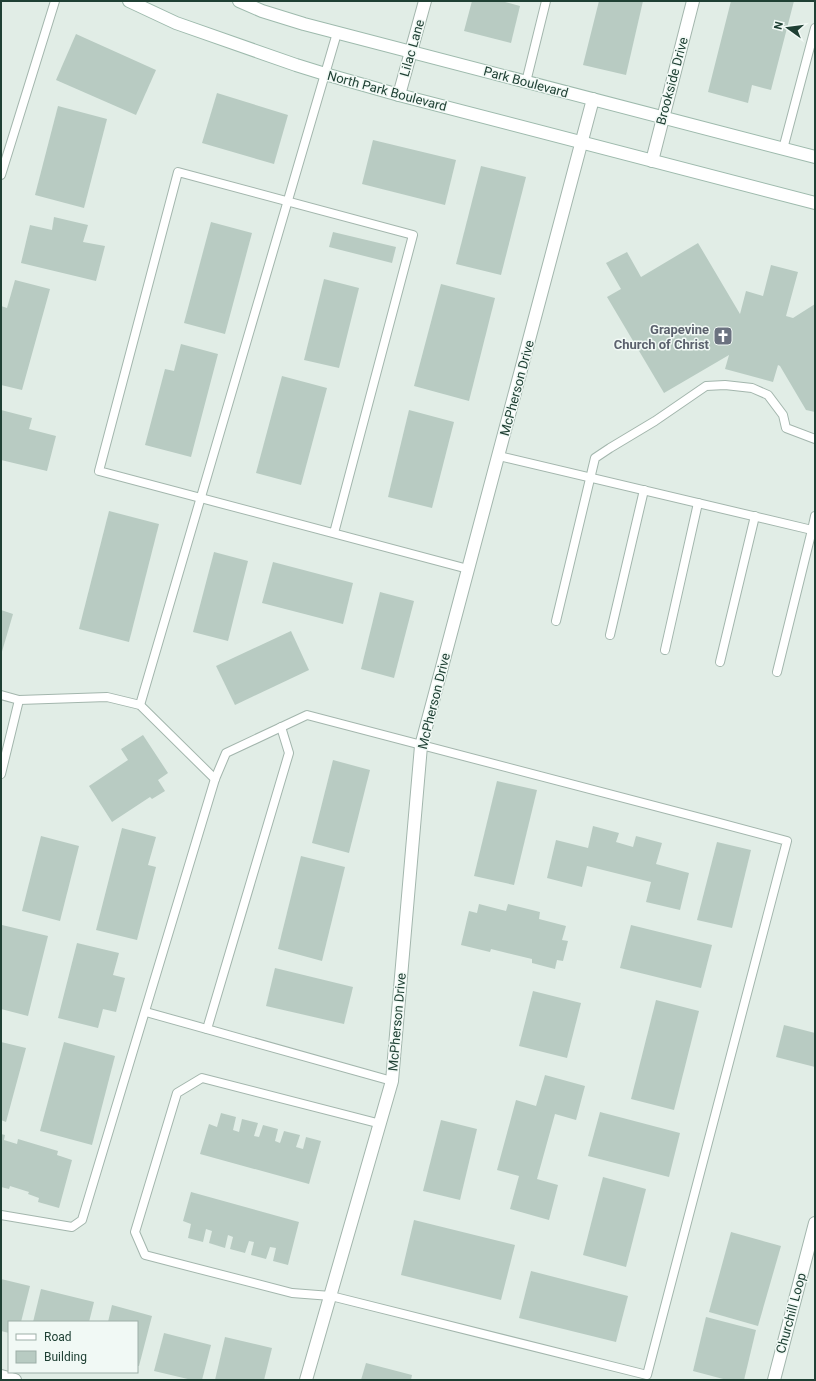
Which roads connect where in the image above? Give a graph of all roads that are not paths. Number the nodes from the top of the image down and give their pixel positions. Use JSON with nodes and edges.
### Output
{"nodes":[{"id":1,"x":55,"y":1,"type":"edge"},
{"id":2,"x":129,"y":1,"type":"edge"},
{"id":3,"x":239,"y":1,"type":"edge"},
{"id":4,"x":425,"y":1,"type":"edge"},
{"id":5,"x":546,"y":1,"type":"edge"},
{"id":6,"x":693,"y":1,"type":"edge"},
{"id":7,"x":815,"y":28,"type":"edge"},
{"id":8,"x":337,"y":33,"type":"junction"},
{"id":9,"x":411,"y":52,"type":"junction"},
{"id":10,"x":325,"y":74,"type":"junction"},
{"id":11,"x":526,"y":82,"type":"junction"},
{"id":12,"x":399,"y":95,"type":"junction"},
{"id":13,"x":593,"y":99,"type":"junction"},
{"id":14,"x":663,"y":118,"type":"junction"},
{"id":15,"x":582,"y":143,"type":"junction"},
{"id":16,"x":783,"y":149,"type":"junction"},
{"id":17,"x":815,"y":157,"type":"edge"},
{"id":18,"x":652,"y":161,"type":"junction"},
{"id":19,"x":1,"y":176,"type":"edge"},
{"id":20,"x":288,"y":202,"type":"junction"},
{"id":21,"x":815,"y":203,"type":"edge"},
{"id":22,"x":815,"y":439,"type":"edge"},
{"id":23,"x":498,"y":456,"type":"junction"},
{"id":24,"x":590,"y":478,"type":"junction"},
{"id":25,"x":644,"y":490,"type":"junction"},
{"id":26,"x":201,"y":498,"type":"junction"},
{"id":27,"x":698,"y":503,"type":"junction"},
{"id":28,"x":755,"y":516,"type":"junction"},
{"id":29,"x":815,"y":516,"type":"edge"},
{"id":30,"x":812,"y":530,"type":"junction"},
{"id":31,"x":334,"y":533,"type":"junction"},
{"id":32,"x":468,"y":569,"type":"junction"},
{"id":33,"x":556,"y":621,"type":"dead end"},
{"id":34,"x":610,"y":635,"type":"dead end"},
{"id":35,"x":665,"y":650,"type":"dead end"},
{"id":36,"x":720,"y":662,"type":"dead end"},
{"id":37,"x":777,"y":672,"type":"dead end"},
{"id":38,"x":1,"y":695,"type":"edge"},
{"id":39,"x":19,"y":700,"type":"junction"},
{"id":40,"x":140,"y":705,"type":"junction"},
{"id":41,"x":281,"y":726,"type":"junction"},
{"id":42,"x":421,"y":746,"type":"junction"},
{"id":43,"x":1,"y":774,"type":"edge"},
{"id":44,"x":215,"y":779,"type":"junction"},
{"id":45,"x":146,"y":1012,"type":"junction"},
{"id":46,"x":207,"y":1029,"type":"junction"},
{"id":47,"x":392,"y":1081,"type":"junction"},
{"id":48,"x":381,"y":1124,"type":"junction"},
{"id":49,"x":1,"y":1214,"type":"edge"},
{"id":50,"x":815,"y":1223,"type":"edge"},
{"id":51,"x":331,"y":1296,"type":"junction"},
{"id":52,"x":1,"y":1376,"type":"edge"},
{"id":53,"x":15,"y":1380,"type":"edge"},
{"id":54,"x":306,"y":1380,"type":"edge"},
{"id":55,"x":774,"y":1380,"type":"edge"}],
"edges":[{"from":1,"to":19,"type":"lane"},
{"from":2,"to":10,"type":"street","name":"North Park Boulevard"},
{"from":3,"to":8,"type":"street","name":"Park Boulevard"},
{"from":4,"to":9,"type":"street","name":"Lilac Lane"},
{"from":5,"to":11,"type":"lane"},
{"from":6,"to":14,"type":"street","name":"Brookside Drive"},
{"from":7,"to":16,"type":"lane"},
{"from":8,"to":9,"type":"street","name":"Park Boulevard"},
{"from":8,"to":10,"type":"lane"},
{"from":9,"to":11,"type":"street","name":"Park Boulevard"},
{"from":9,"to":12,"type":"street","name":"Lilac Lane"},
{"from":10,"to":12,"type":"street","name":"North Park Boulevard"},
{"from":10,"to":20,"type":"lane"},
{"from":11,"to":13,"type":"street","name":"Park Boulevard"},
{"from":12,"to":15,"type":"street","name":"North Park Boulevard"},
{"from":13,"to":14,"type":"street","name":"Park Boulevard"},
{"from":13,"to":15,"type":"street","name":"McPherson Drive"},
{"from":14,"to":16,"type":"street","name":"Park Boulevard"},
{"from":14,"to":18,"type":"street","name":"Brookside Drive"},
{"from":15,"to":18,"type":"street","name":"North Park Boulevard"},
{"from":15,"to":23,"type":"street","name":"McPherson Drive"},
{"from":16,"to":17,"type":"street","name":"Park Boulevard"},
{"from":18,"to":21,"type":"street"},
{"from":20,"to":26,"type":"lane"},
{"from":20,"to":26,"type":"lane"},
{"from":20,"to":31,"type":"lane"},
{"from":22,"to":24,"type":"lane"},
{"from":23,"to":24,"type":"lane"},
{"from":23,"to":32,"type":"street","name":"McPherson Drive"},
{"from":24,"to":25,"type":"lane"},
{"from":24,"to":33,"type":"lane"},
{"from":25,"to":27,"type":"lane"},
{"from":25,"to":34,"type":"lane"},
{"from":26,"to":31,"type":"lane"},
{"from":26,"to":40,"type":"lane"},
{"from":27,"to":28,"type":"lane"},
{"from":27,"to":35,"type":"lane"},
{"from":28,"to":30,"type":"lane"},
{"from":28,"to":36,"type":"lane"},
{"from":29,"to":30,"type":"lane"},
{"from":30,"to":37,"type":"lane"},
{"from":31,"to":32,"type":"lane"},
{"from":32,"to":42,"type":"street","name":"McPherson Drive"},
{"from":38,"to":39,"type":"lane"},
{"from":39,"to":40,"type":"lane"},
{"from":39,"to":43,"type":"lane"},
{"from":40,"to":44,"type":"lane"},
{"from":41,"to":42,"type":"lane"},
{"from":41,"to":44,"type":"lane"},
{"from":41,"to":46,"type":"lane"},
{"from":42,"to":47,"type":"street","name":"McPherson Drive"},
{"from":42,"to":51,"type":"lane"},
{"from":44,"to":45,"type":"lane"},
{"from":45,"to":46,"type":"lane"},
{"from":45,"to":49,"type":"lane"},
{"from":46,"to":47,"type":"lane"},
{"from":47,"to":48,"type":"street","name":"McPherson Drive"},
{"from":48,"to":51,"type":"street","name":"McPherson Drive"},
{"from":48,"to":51,"type":"lane"},
{"from":50,"to":55,"type":"street","name":"Churchill Loop"},
{"from":51,"to":54,"type":"street","name":"McPherson Drive"},
{"from":52,"to":53,"type":"street"}]}
